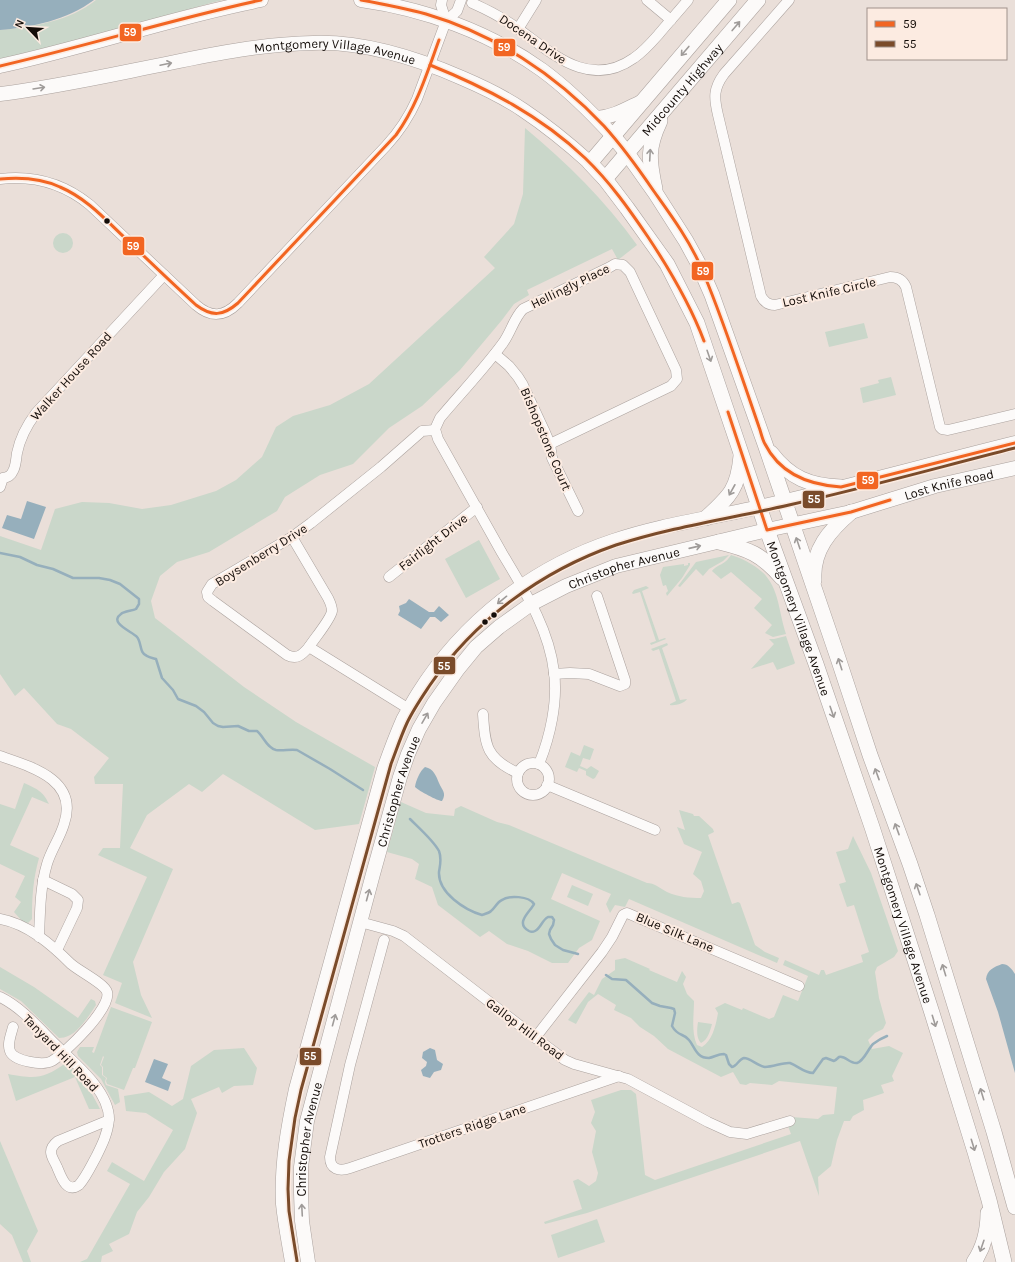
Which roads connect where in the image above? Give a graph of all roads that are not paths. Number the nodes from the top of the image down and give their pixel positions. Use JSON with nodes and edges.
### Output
{"nodes":[{"id":1,"x":261,"y":0,"type":"edge"},
{"id":2,"x":361,"y":0,"type":"edge"},
{"id":3,"x":442,"y":0,"type":"edge"},
{"id":4,"x":461,"y":0,"type":"edge"},
{"id":5,"x":536,"y":0,"type":"edge"},
{"id":6,"x":647,"y":0,"type":"edge"},
{"id":7,"x":688,"y":0,"type":"edge"},
{"id":8,"x":729,"y":0,"type":"edge"},
{"id":9,"x":758,"y":0,"type":"edge"},
{"id":10,"x":789,"y":0,"type":"edge"},
{"id":11,"x":472,"y":3,"type":"dead end"},
{"id":12,"x":671,"y":20,"type":"junction"},
{"id":13,"x":446,"y":21,"type":"junction"},
{"id":14,"x":518,"y":29,"type":"junction"},
{"id":15,"x":430,"y":65,"type":"junction"},
{"id":16,"x":0,"y":66,"type":"edge"},
{"id":17,"x":0,"y":94,"type":"edge"},
{"id":18,"x":644,"y":101,"type":"junction"},
{"id":19,"x":665,"y":109,"type":"junction"},
{"id":20,"x":597,"y":118,"type":"junction"},
{"id":21,"x":613,"y":136,"type":"junction"},
{"id":22,"x":627,"y":153,"type":"junction"},
{"id":23,"x":590,"y":163,"type":"junction"},
{"id":24,"x":0,"y":178,"type":"edge"},
{"id":25,"x":605,"y":179,"type":"junction"},
{"id":26,"x":656,"y":194,"type":"junction"},
{"id":27,"x":164,"y":275,"type":"junction"},
{"id":28,"x":495,"y":354,"type":"junction"},
{"id":29,"x":1015,"y":414,"type":"edge"},
{"id":30,"x":436,"y":430,"type":"junction"},
{"id":31,"x":1015,"y":443,"type":"edge"},
{"id":32,"x":550,"y":444,"type":"junction"},
{"id":33,"x":765,"y":444,"type":"junction"},
{"id":34,"x":742,"y":454,"type":"junction"},
{"id":35,"x":1015,"y":468,"type":"edge"},
{"id":36,"x":0,"y":487,"type":"edge"},
{"id":37,"x":841,"y":487,"type":"junction"},
{"id":38,"x":784,"y":501,"type":"junction"},
{"id":39,"x":477,"y":507,"type":"junction"},
{"id":40,"x":760,"y":507,"type":"junction"},
{"id":41,"x":578,"y":511,"type":"dead end"},
{"id":42,"x":851,"y":512,"type":"junction"},
{"id":43,"x":706,"y":518,"type":"junction"},
{"id":44,"x":792,"y":525,"type":"junction"},
{"id":45,"x":768,"y":530,"type":"junction"},
{"id":46,"x":292,"y":537,"type":"junction"},
{"id":47,"x":719,"y":542,"type":"junction"},
{"id":48,"x":389,"y":576,"type":"dead end"},
{"id":49,"x":788,"y":584,"type":"junction"},
{"id":50,"x":522,"y":586,"type":"junction"},
{"id":51,"x":816,"y":593,"type":"junction"},
{"id":52,"x":597,"y":596,"type":"dead end"},
{"id":53,"x":532,"y":604,"type":"junction"},
{"id":54,"x":309,"y":647,"type":"junction"},
{"id":55,"x":554,"y":674,"type":"junction"},
{"id":56,"x":409,"y":709,"type":"junction"},
{"id":57,"x":483,"y":714,"type":"dead end"},
{"id":58,"x":0,"y":756,"type":"edge"},
{"id":59,"x":539,"y":764,"type":"junction"},
{"id":60,"x":518,"y":773,"type":"junction"},
{"id":61,"x":547,"y":784,"type":"junction"},
{"id":62,"x":655,"y":830,"type":"dead end"},
{"id":63,"x":43,"y":880,"type":"junction"},
{"id":64,"x":0,"y":913,"type":"edge"},
{"id":65,"x":4,"y":920,"type":"edge"},
{"id":66,"x":360,"y":922,"type":"junction"},
{"id":67,"x":39,"y":937,"type":"junction"},
{"id":68,"x":384,"y":940,"type":"dead end"},
{"id":69,"x":57,"y":950,"type":"junction"},
{"id":70,"x":799,"y":986,"type":"dead end"},
{"id":71,"x":0,"y":997,"type":"edge"},
{"id":72,"x":13,"y":1027,"type":"dead end"},
{"id":73,"x":535,"y":1038,"type":"junction"},
{"id":74,"x":63,"y":1052,"type":"junction"},
{"id":75,"x":619,"y":1076,"type":"junction"},
{"id":76,"x":109,"y":1120,"type":"junction"},
{"id":77,"x":790,"y":1121,"type":"dead end"},
{"id":78,"x":989,"y":1200,"type":"junction"},
{"id":79,"x":1014,"y":1203,"type":"edge"},
{"id":80,"x":292,"y":1262,"type":"edge"},
{"id":81,"x":308,"y":1262,"type":"edge"},
{"id":82,"x":974,"y":1262,"type":"edge"},
{"id":83,"x":1004,"y":1262,"type":"edge"}],
"edges":[{"from":1,"to":16,"type":"street"},
{"from":2,"to":13,"type":"street","name":"Montgomery Village Avenue"},
{"from":3,"to":13,"type":"street"},
{"from":4,"to":13,"type":"street"},
{"from":5,"to":14,"type":"street"},
{"from":6,"to":12,"type":"street"},
{"from":7,"to":12,"type":"street","name":"Docena Drive"},
{"from":8,"to":18,"type":"main road","name":"Midcounty Highway","one_way":true},
{"from":19,"to":9,"type":"main road","name":"Midcounty Highway","one_way":true},
{"from":10,"to":29,"type":"street","name":"Lost Knife Circle"},
{"from":11,"to":14,"type":"street","name":"Docena Drive"},
{"from":12,"to":14,"type":"street","name":"Docena Drive"},
{"from":13,"to":15,"type":"street"},
{"from":13,"to":20,"type":"street","name":"Montgomery Village Avenue"},
{"from":17,"to":15,"type":"street","name":"Montgomery Village Avenue","one_way":true},
{"from":15,"to":23,"type":"street","name":"Montgomery Village Avenue"},
{"from":15,"to":27,"type":"street"},
{"from":18,"to":20,"type":"street"},
{"from":18,"to":21,"type":"main road","name":"Midcounty Highway"},
{"from":19,"to":22,"type":"main road","name":"Midcounty Highway"},
{"from":26,"to":19,"type":"main road","one_way":true},
{"from":20,"to":21,"type":"street","name":"Montgomery Village Avenue"},
{"from":21,"to":22,"type":"main road","name":"Montgomery Village Avenue"},
{"from":21,"to":23,"type":"main road","name":"Midcounty Highway"},
{"from":22,"to":25,"type":"main road","name":"Midcounty Highway"},
{"from":22,"to":26,"type":"main road","name":"Montgomery Village Avenue"},
{"from":23,"to":25,"type":"main road","name":"Montgomery Village Avenue"},
{"from":24,"to":27,"type":"street"},
{"from":25,"to":34,"type":"main road","name":"Montgomery Village Avenue","one_way":true},
{"from":26,"to":33,"type":"main road","name":"Montgomery Village Avenue"},
{"from":27,"to":36,"type":"street","name":"Walker House Road"},
{"from":28,"to":30,"type":"street","name":"Hellingly Place"},
{"from":28,"to":32,"type":"street","name":"Bishopstone Court"},
{"from":28,"to":32,"type":"street","name":"Hellingly Place"},
{"from":30,"to":39,"type":"street"},
{"from":30,"to":46,"type":"street","name":"Boysenberry Drive"},
{"from":31,"to":37,"type":"street","name":"Lost Knife Road"},
{"from":32,"to":41,"type":"street","name":"Bishopstone Court"},
{"from":33,"to":37,"type":"main road"},
{"from":33,"to":38,"type":"main road","name":"Montgomery Village Avenue"},
{"from":34,"to":40,"type":"main road","name":"Montgomery Village Avenue"},
{"from":34,"to":43,"type":"main road","one_way":true},
{"from":35,"to":42,"type":"street","name":"Lost Knife Road"},
{"from":37,"to":38,"type":"street","name":"Lost Knife Road"},
{"from":38,"to":40,"type":"street","name":"Lost Knife Road"},
{"from":38,"to":44,"type":"main road","name":"Montgomery Village Avenue"},
{"from":39,"to":48,"type":"street","name":"Fairlight Drive"},
{"from":39,"to":50,"type":"street"},
{"from":40,"to":43,"type":"street","name":"Christopher Avenue"},
{"from":40,"to":45,"type":"main road","name":"Montgomery Village Avenue"},
{"from":42,"to":44,"type":"street","name":"Lost Knife Road"},
{"from":42,"to":51,"type":"main road"},
{"from":43,"to":50,"type":"street","name":"Christopher Avenue"},
{"from":44,"to":45,"type":"street","name":"Lost Knife Road"},
{"from":51,"to":44,"type":"main road","name":"Montgomery Village Avenue","one_way":true},
{"from":45,"to":47,"type":"street","name":"Christopher Avenue"},
{"from":45,"to":49,"type":"main road","name":"Montgomery Village Avenue"},
{"from":46,"to":54,"type":"street"},
{"from":46,"to":54,"type":"street","name":"Boysenberry Drive"},
{"from":47,"to":49,"type":"main road"},
{"from":53,"to":47,"type":"street","name":"Christopher Avenue","one_way":true},
{"from":49,"to":78,"type":"main road","name":"Montgomery Village Avenue","one_way":true},
{"from":50,"to":53,"type":"street"},
{"from":50,"to":56,"type":"street","name":"Christopher Avenue","one_way":true},
{"from":79,"to":51,"type":"main road","name":"Montgomery Village Avenue","one_way":true},
{"from":52,"to":55,"type":"street"},
{"from":53,"to":55,"type":"street"},
{"from":66,"to":53,"type":"street","name":"Christopher Avenue","one_way":true},
{"from":54,"to":56,"type":"street"},
{"from":55,"to":59,"type":"street"},
{"from":56,"to":80,"type":"street","name":"Christopher Avenue"},
{"from":57,"to":60,"type":"street"},
{"from":58,"to":63,"type":"street"},
{"from":59,"to":60,"type":"street"},
{"from":59,"to":61,"type":"street"},
{"from":60,"to":61,"type":"street"},
{"from":61,"to":62,"type":"street"},
{"from":63,"to":67,"type":"street"},
{"from":63,"to":69,"type":"street"},
{"from":64,"to":65,"type":"street"},
{"from":65,"to":67,"type":"street"},
{"from":66,"to":73,"type":"street","name":"Gallop Hill Road"},
{"from":81,"to":66,"type":"street","name":"Christopher Avenue","one_way":true},
{"from":67,"to":69,"type":"street"},
{"from":68,"to":75,"type":"street","name":"Trotters Ridge Lane"},
{"from":69,"to":74,"type":"street"},
{"from":70,"to":73,"type":"street","name":"Blue Silk Lane"},
{"from":71,"to":74,"type":"street","name":"Tanyard Hill Road"},
{"from":72,"to":74,"type":"street"},
{"from":73,"to":75,"type":"street","name":"Gallop Hill Road"},
{"from":74,"to":76,"type":"street","name":"Tanyard Hill Road"},
{"from":75,"to":77,"type":"street","name":"Gallop Hill Road"},
{"from":76,"to":76,"type":"street"},
{"from":78,"to":82,"type":"main road","one_way":true},
{"from":78,"to":83,"type":"main road","name":"Montgomery Village Avenue"}]}
